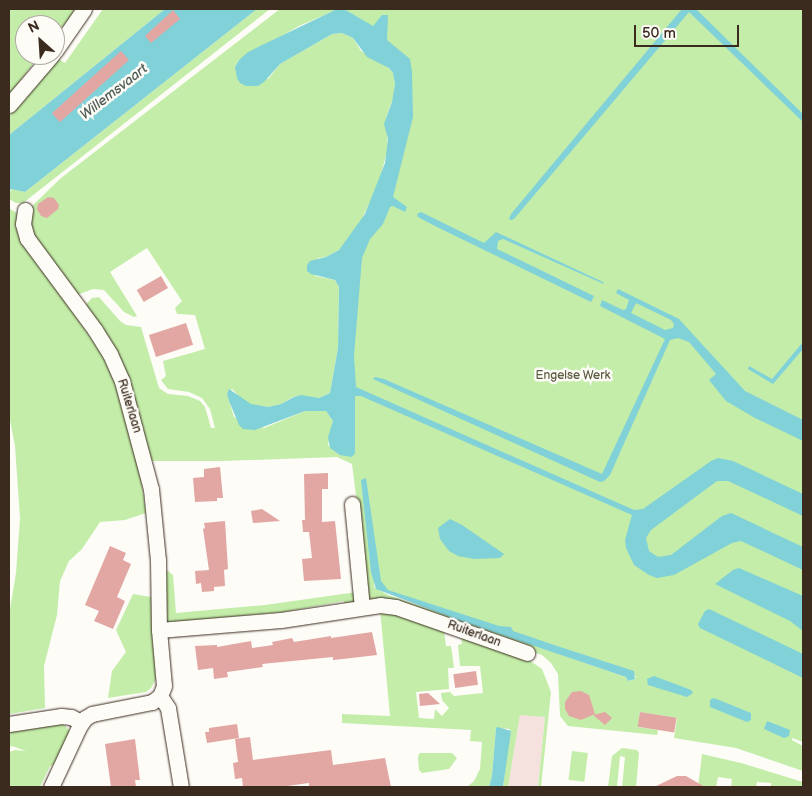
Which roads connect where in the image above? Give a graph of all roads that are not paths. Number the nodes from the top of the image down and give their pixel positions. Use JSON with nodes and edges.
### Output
{"nodes":[{"id":1,"x":84,"y":9,"type":"edge"},
{"id":2,"x":65,"y":37,"type":"edge"},
{"id":3,"x":43,"y":65,"type":"edge"},
{"id":4,"x":9,"y":105,"type":"edge"},
{"id":5,"x":25,"y":210,"type":"dead end"},
{"id":6,"x":352,"y":504,"type":"dead end"},
{"id":7,"x":362,"y":607,"type":"junction"},
{"id":8,"x":159,"y":630,"type":"junction"},
{"id":9,"x":527,"y":653,"type":"dead end"},
{"id":10,"x":160,"y":696,"type":"junction"},
{"id":11,"x":81,"y":722,"type":"junction"},
{"id":12,"x":9,"y":724,"type":"edge"},
{"id":13,"x":51,"y":787,"type":"edge"},
{"id":14,"x":181,"y":787,"type":"edge"}],
"edges":[{"from":1,"to":2,"type":"street"},
{"from":3,"to":4,"type":"street"},
{"from":5,"to":8,"type":"street","name":"Ruiterlaan"},
{"from":6,"to":7,"type":"street"},
{"from":7,"to":8,"type":"street","name":"Ruiterlaan"},
{"from":7,"to":9,"type":"street","name":"Ruiterlaan"},
{"from":8,"to":10,"type":"street","name":"Ruiterlaan"},
{"from":10,"to":11,"type":"street"},
{"from":10,"to":14,"type":"street","name":"Ruiterlaan"},
{"from":11,"to":12,"type":"street"},
{"from":11,"to":13,"type":"street"}]}
